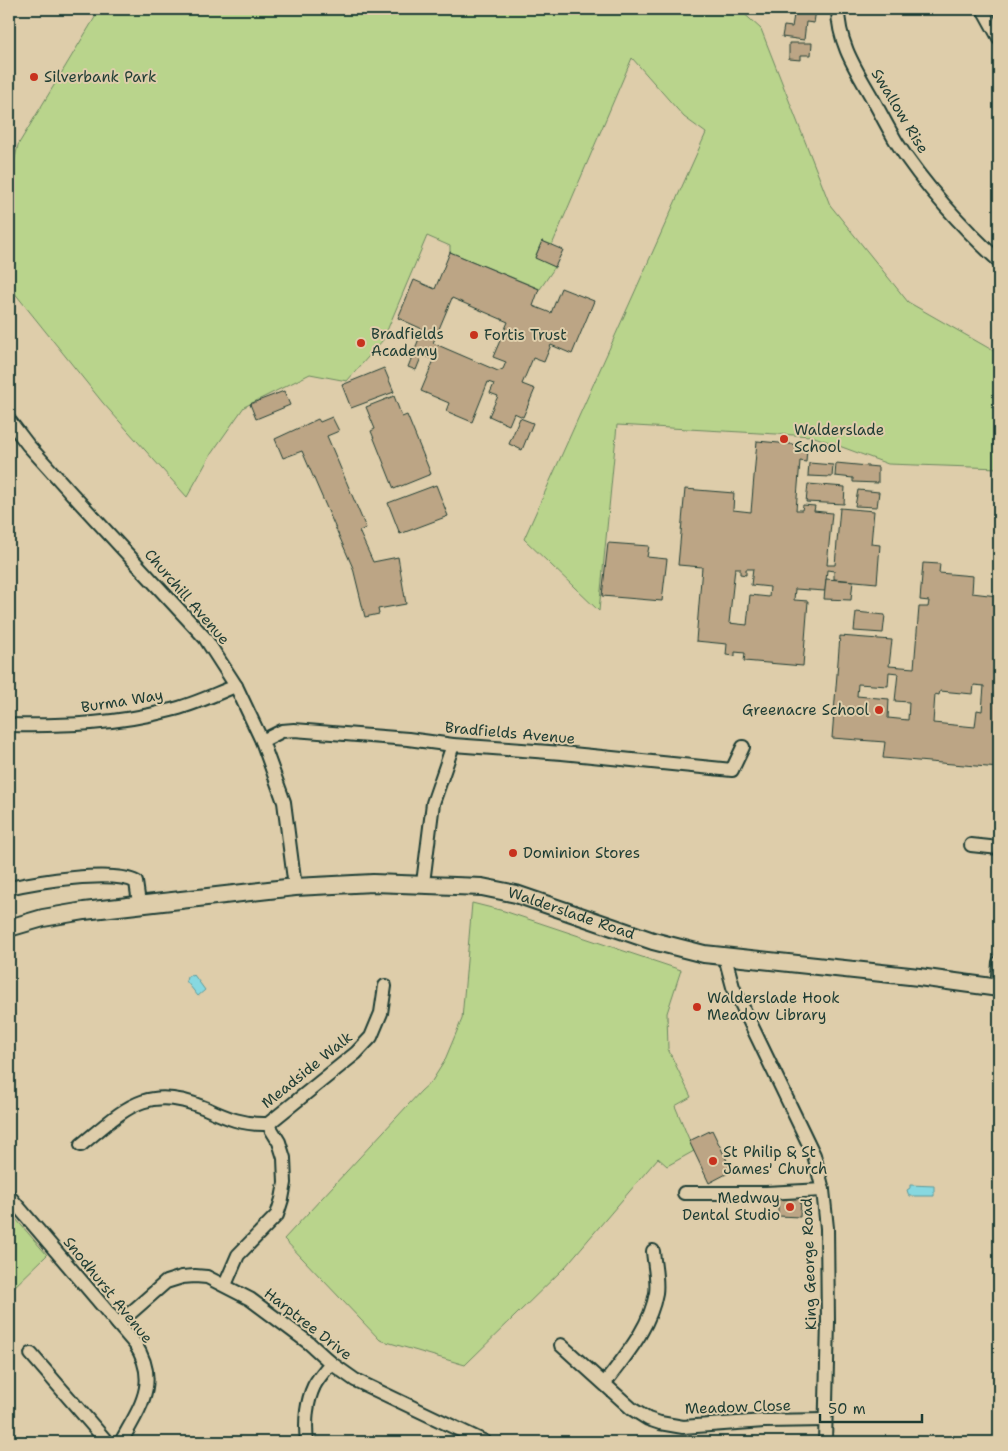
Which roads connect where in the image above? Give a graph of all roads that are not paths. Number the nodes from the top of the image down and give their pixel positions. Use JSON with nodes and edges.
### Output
{"nodes":[{"id":1,"x":838,"y":9,"type":"edge"},
{"id":2,"x":983,"y":9,"type":"edge"},
{"id":3,"x":999,"y":38,"type":"edge"},
{"id":4,"x":999,"y":261,"type":"edge"},
{"id":5,"x":9,"y":420,"type":"edge"},
{"id":6,"x":236,"y":686,"type":"junction"},
{"id":7,"x":9,"y":725,"type":"edge"},
{"id":8,"x":262,"y":741,"type":"junction"},
{"id":9,"x":453,"y":745,"type":"junction"},
{"id":10,"x":743,"y":747,"type":"dead end"},
{"id":11,"x":971,"y":845,"type":"dead end"},
{"id":12,"x":999,"y":848,"type":"edge"},
{"id":13,"x":423,"y":884,"type":"junction"},
{"id":14,"x":295,"y":887,"type":"junction"},
{"id":15,"x":9,"y":888,"type":"edge"},
{"id":16,"x":139,"y":904,"type":"junction"},
{"id":17,"x":9,"y":928,"type":"edge"},
{"id":18,"x":725,"y":957,"type":"junction"},
{"id":19,"x":999,"y":962,"type":"edge"},
{"id":20,"x":385,"y":986,"type":"dead end"},
{"id":21,"x":998,"y":988,"type":"edge"},
{"id":22,"x":268,"y":1124,"type":"junction"},
{"id":23,"x":81,"y":1145,"type":"dead end"},
{"id":24,"x":824,"y":1190,"type":"junction"},
{"id":25,"x":684,"y":1193,"type":"dead end"},
{"id":26,"x":9,"y":1196,"type":"edge"},
{"id":27,"x":653,"y":1251,"type":"dead end"},
{"id":28,"x":225,"y":1286,"type":"junction"},
{"id":29,"x":118,"y":1324,"type":"junction"},
{"id":30,"x":561,"y":1345,"type":"dead end"},
{"id":31,"x":30,"y":1354,"type":"dead end"},
{"id":32,"x":331,"y":1363,"type":"junction"},
{"id":33,"x":605,"y":1383,"type":"junction"},
{"id":34,"x":825,"y":1420,"type":"junction"},
{"id":35,"x":107,"y":1442,"type":"edge"},
{"id":36,"x":121,"y":1442,"type":"edge"},
{"id":37,"x":307,"y":1442,"type":"edge"},
{"id":38,"x":485,"y":1442,"type":"edge"},
{"id":39,"x":825,"y":1442,"type":"edge"}],
"edges":[{"from":1,"to":4,"type":"street","name":"Swallow Rise"},
{"from":2,"to":3,"type":"street"},
{"from":5,"to":6,"type":"street","name":"Churchill Avenue"},
{"from":6,"to":7,"type":"street","name":"Burma Way"},
{"from":6,"to":8,"type":"street","name":"Churchill Avenue"},
{"from":8,"to":9,"type":"street","name":"Bradfields Avenue"},
{"from":8,"to":14,"type":"street","name":"Churchill Avenue"},
{"from":9,"to":10,"type":"street","name":"Bradfields Avenue"},
{"from":9,"to":13,"type":"street"},
{"from":11,"to":12,"type":"street"},
{"from":13,"to":14,"type":"street","name":"Walderslade Road"},
{"from":13,"to":18,"type":"street","name":"Walderslade Road"},
{"from":14,"to":16,"type":"street","name":"Walderslade Road"},
{"from":15,"to":16,"type":"street"},
{"from":16,"to":17,"type":"street","name":"Walderslade Road"},
{"from":18,"to":21,"type":"street","name":"Walderslade Road"},
{"from":18,"to":24,"type":"street","name":"King George Road"},
{"from":19,"to":21,"type":"street"},
{"from":20,"to":22,"type":"street","name":"Meadside Walk"},
{"from":22,"to":23,"type":"street","name":"Meadside Walk"},
{"from":22,"to":28,"type":"street","name":"Meadside Walk"},
{"from":24,"to":25,"type":"street"},
{"from":24,"to":34,"type":"street","name":"King George Road"},
{"from":26,"to":29,"type":"street","name":"Snodhurst Avenue"},
{"from":27,"to":33,"type":"street"},
{"from":28,"to":29,"type":"street","name":"Harptree Drive"},
{"from":28,"to":32,"type":"street","name":"Harptree Drive"},
{"from":29,"to":36,"type":"street","name":"Snodhurst Avenue"},
{"from":30,"to":33,"type":"street","name":"Meadow Close"},
{"from":31,"to":35,"type":"street"},
{"from":32,"to":37,"type":"street"},
{"from":32,"to":38,"type":"street","name":"Harptree Drive"},
{"from":33,"to":34,"type":"street","name":"Meadow Close"},
{"from":34,"to":39,"type":"street","name":"King George Road"}]}
